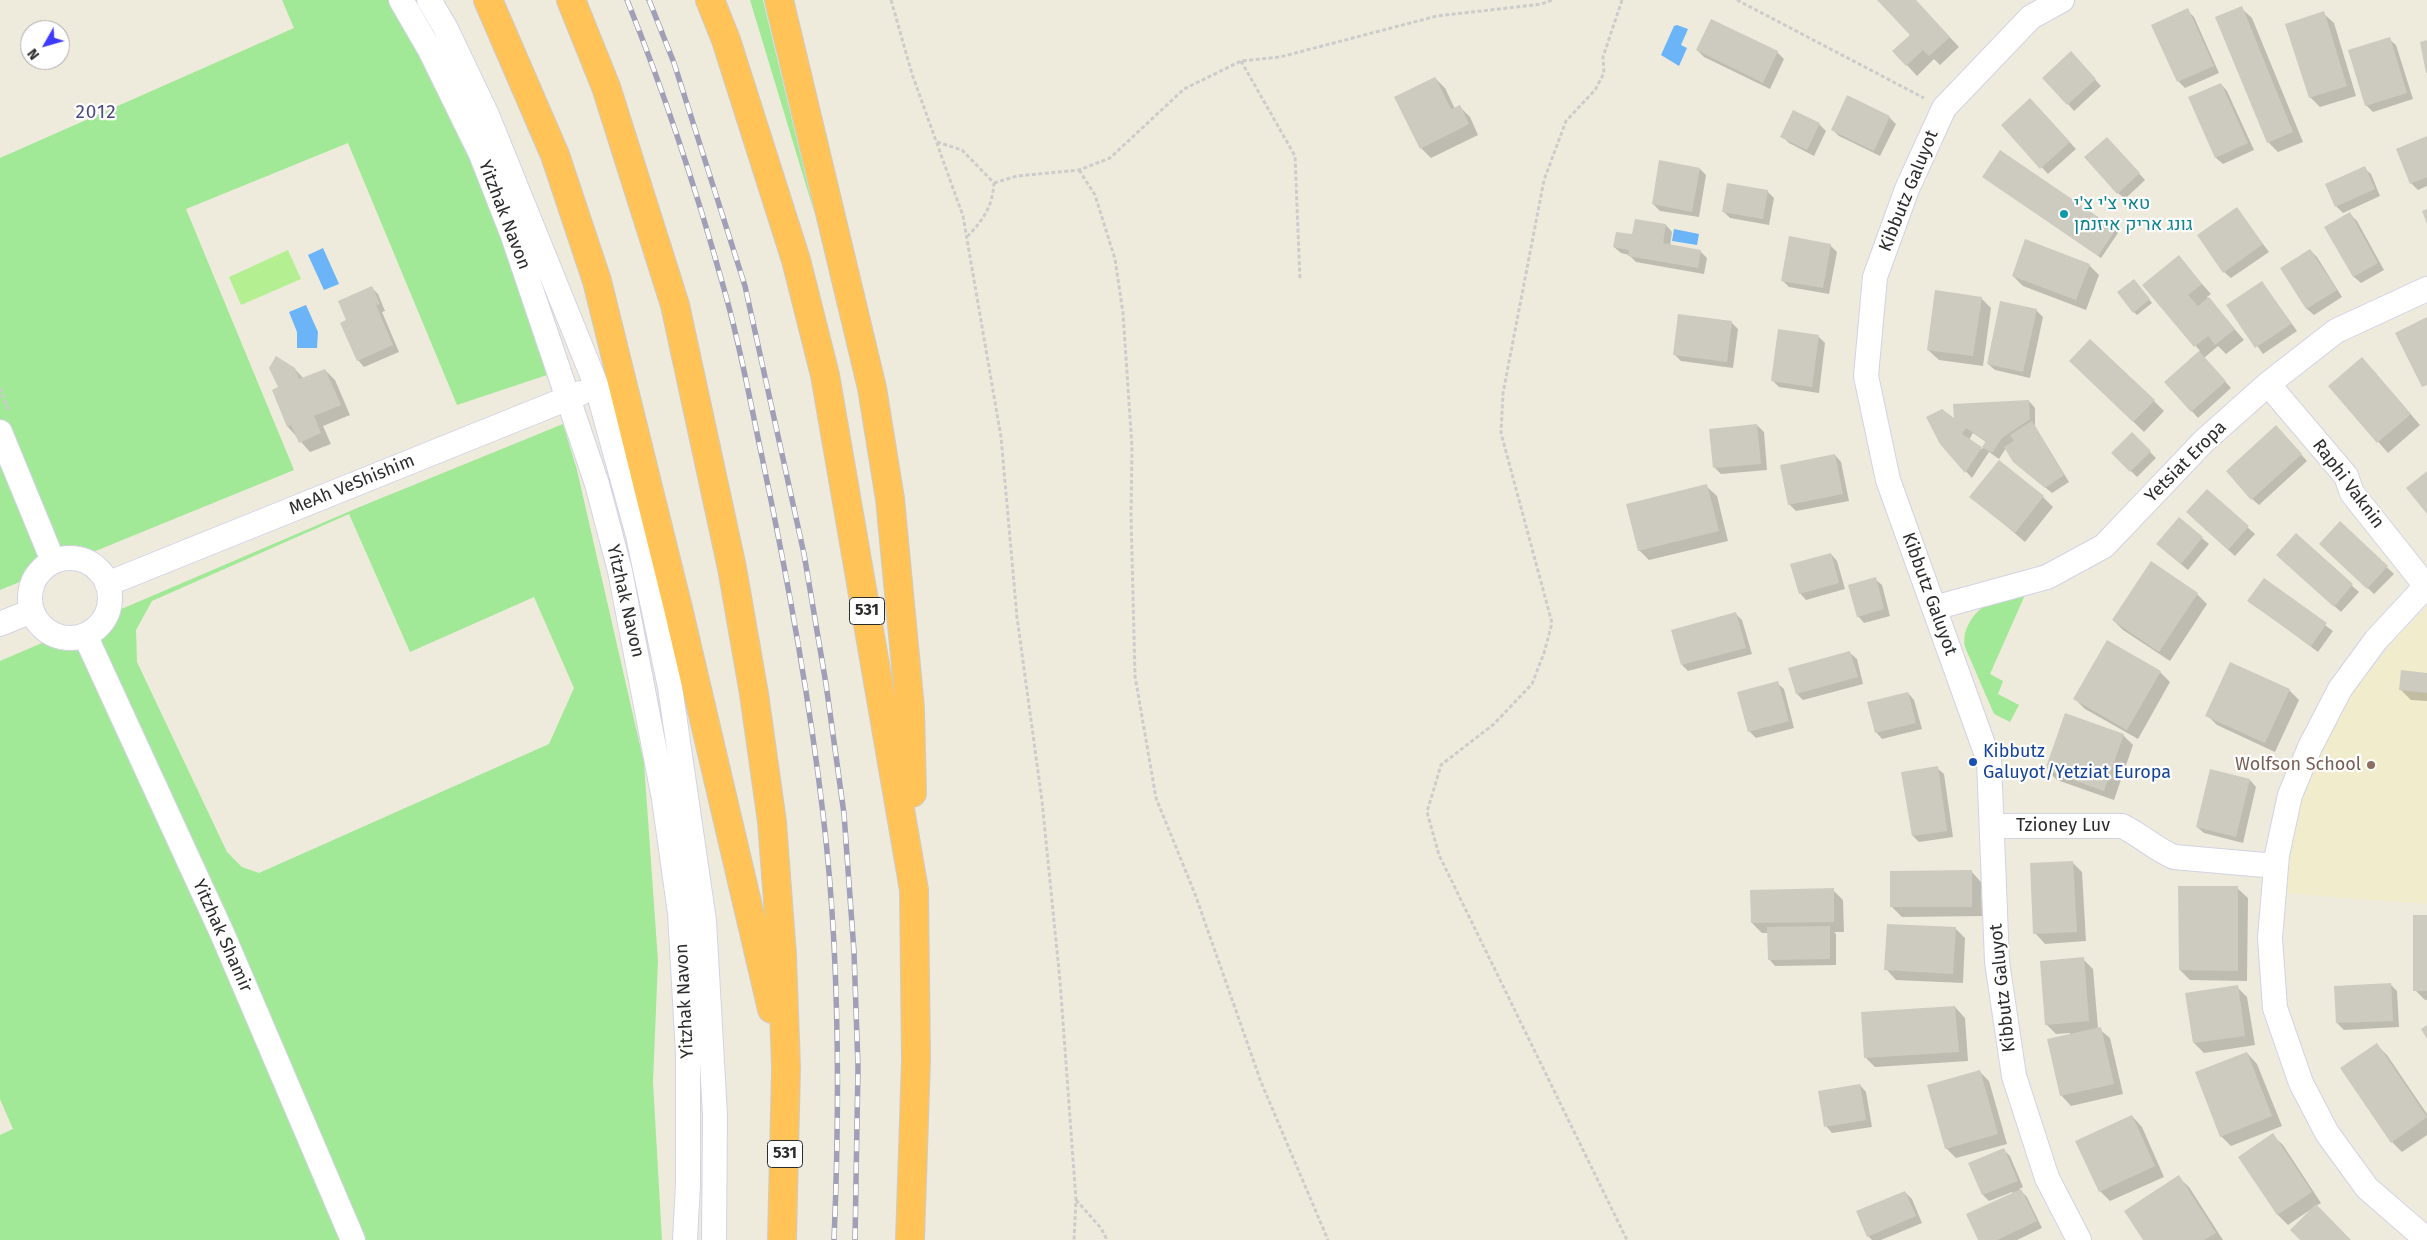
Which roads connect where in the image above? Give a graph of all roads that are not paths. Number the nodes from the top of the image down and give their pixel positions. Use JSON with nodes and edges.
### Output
{"nodes":[{"id":1,"x":401,"y":0,"type":"edge"},
{"id":2,"x":429,"y":0,"type":"edge"},
{"id":3,"x":488,"y":0,"type":"edge"},
{"id":4,"x":571,"y":0,"type":"edge"},
{"id":5,"x":710,"y":0,"type":"edge"},
{"id":6,"x":779,"y":0,"type":"edge"},
{"id":7,"x":2062,"y":0,"type":"edge"},
{"id":8,"x":2427,"y":289,"type":"edge"},
{"id":9,"x":2268,"y":384,"type":"junction"},
{"id":10,"x":597,"y":387,"type":"junction"},
{"id":11,"x":566,"y":398,"type":"junction"},
{"id":12,"x":0,"y":432,"type":"edge"},
{"id":13,"x":53,"y":561,"type":"junction"},
{"id":14,"x":107,"y":584,"type":"junction"},
{"id":15,"x":2427,"y":585,"type":"edge"},
{"id":16,"x":1934,"y":608,"type":"junction"},
{"id":17,"x":32,"y":611,"type":"junction"},
{"id":18,"x":0,"y":624,"type":"edge"},
{"id":19,"x":85,"y":635,"type":"junction"},
{"id":20,"x":1992,"y":826,"type":"junction"},
{"id":21,"x":2276,"y":866,"type":"junction"},
{"id":22,"x":914,"y":890,"type":"junction"},
{"id":23,"x":786,"y":1068,"type":"junction"},
{"id":24,"x":353,"y":1240,"type":"edge"},
{"id":25,"x":685,"y":1240,"type":"edge"},
{"id":26,"x":714,"y":1240,"type":"edge"},
{"id":27,"x":782,"y":1240,"type":"edge"},
{"id":28,"x":910,"y":1240,"type":"edge"},
{"id":29,"x":2079,"y":1240,"type":"edge"},
{"id":30,"x":2427,"y":1240,"type":"edge"}],
"edges":[{"from":1,"to":11,"type":"street","name":"Yitzhak Navon"},
{"from":2,"to":10,"type":"street","name":"Yitzhak Navon"},
{"from":3,"to":23,"type":"highway"},
{"from":4,"to":23,"type":"highway","number":"531"},
{"from":5,"to":22,"type":"highway","number":"531"},
{"from":6,"to":22,"type":"highway"},
{"from":7,"to":16,"type":"street","name":"Kibbutz Galuyot"},
{"from":8,"to":9,"type":"street","name":"Yetsiat Eropa"},
{"from":9,"to":15,"type":"street","name":"Raphi Vaknin"},
{"from":9,"to":16,"type":"street","name":"Yetsiat Eropa"},
{"from":10,"to":11,"type":"street","name":"MeAh VeShishim"},
{"from":10,"to":26,"type":"street","name":"Yitzhak Navon"},
{"from":11,"to":14,"type":"street","name":"MeAh VeShishim"},
{"from":11,"to":25,"type":"street","name":"Yitzhak Navon"},
{"from":12,"to":13,"type":"street"},
{"from":13,"to":14,"type":"street"},
{"from":13,"to":17,"type":"street"},
{"from":14,"to":19,"type":"street"},
{"from":15,"to":21,"type":"street"},
{"from":16,"to":20,"type":"street","name":"Kibbutz Galuyot"},
{"from":17,"to":18,"type":"street"},
{"from":17,"to":19,"type":"street"},
{"from":19,"to":24,"type":"street","name":"Yitzhak Shamir"},
{"from":20,"to":21,"type":"street","name":"Tzioney Luv"},
{"from":20,"to":29,"type":"street","name":"Kibbutz Galuyot"},
{"from":21,"to":30,"type":"street"},
{"from":22,"to":28,"type":"highway","number":"531"},
{"from":23,"to":27,"type":"highway","number":"531"}]}
